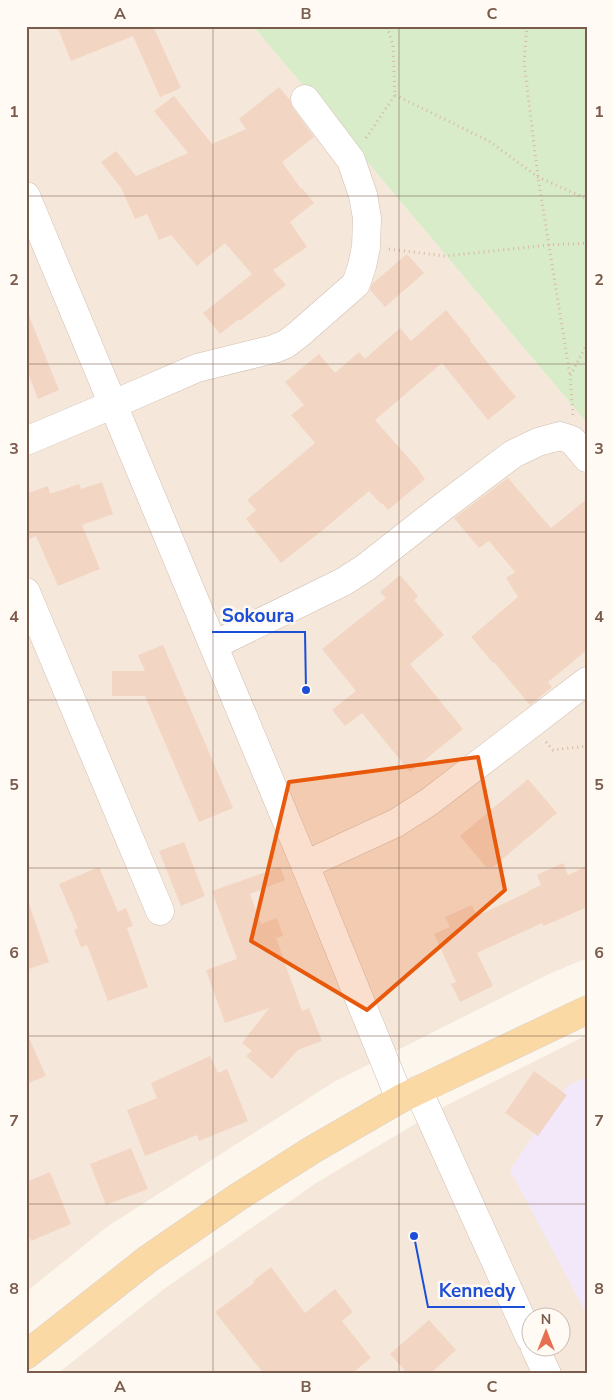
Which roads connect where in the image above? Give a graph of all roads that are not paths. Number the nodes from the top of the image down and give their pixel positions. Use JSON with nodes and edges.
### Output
{"nodes":[{"id":1,"x":305,"y":99,"type":"dead end"},
{"id":2,"x":26,"y":196,"type":"edge"},
{"id":3,"x":114,"y":404,"type":"junction"},
{"id":4,"x":26,"y":441,"type":"edge"},
{"id":5,"x":580,"y":449,"type":"edge"},
{"id":6,"x":26,"y":592,"type":"edge"},
{"id":7,"x":214,"y":646,"type":"junction"},
{"id":8,"x":587,"y":681,"type":"edge"},
{"id":9,"x":305,"y":865,"type":"junction"},
{"id":10,"x":160,"y":911,"type":"dead end"},
{"id":11,"x":587,"y":1010,"type":"edge"},
{"id":12,"x":409,"y":1095,"type":"junction"},
{"id":13,"x":520,"y":1318,"type":"edge"},
{"id":14,"x":26,"y":1355,"type":"edge"},
{"id":15,"x":539,"y":1358,"type":"edge"},
{"id":16,"x":546,"y":1374,"type":"edge"}],
"edges":[{"from":1,"to":3,"type":"street"},
{"from":2,"to":3,"type":"street"},
{"from":3,"to":4,"type":"street"},
{"from":3,"to":7,"type":"street"},
{"from":5,"to":7,"type":"street"},
{"from":6,"to":10,"type":"street"},
{"from":7,"to":9,"type":"street"},
{"from":8,"to":9,"type":"street"},
{"from":9,"to":12,"type":"street"},
{"from":11,"to":12,"type":"main road"},
{"from":12,"to":13,"type":"street"},
{"from":12,"to":14,"type":"main road"},
{"from":15,"to":16,"type":"street"}]}
